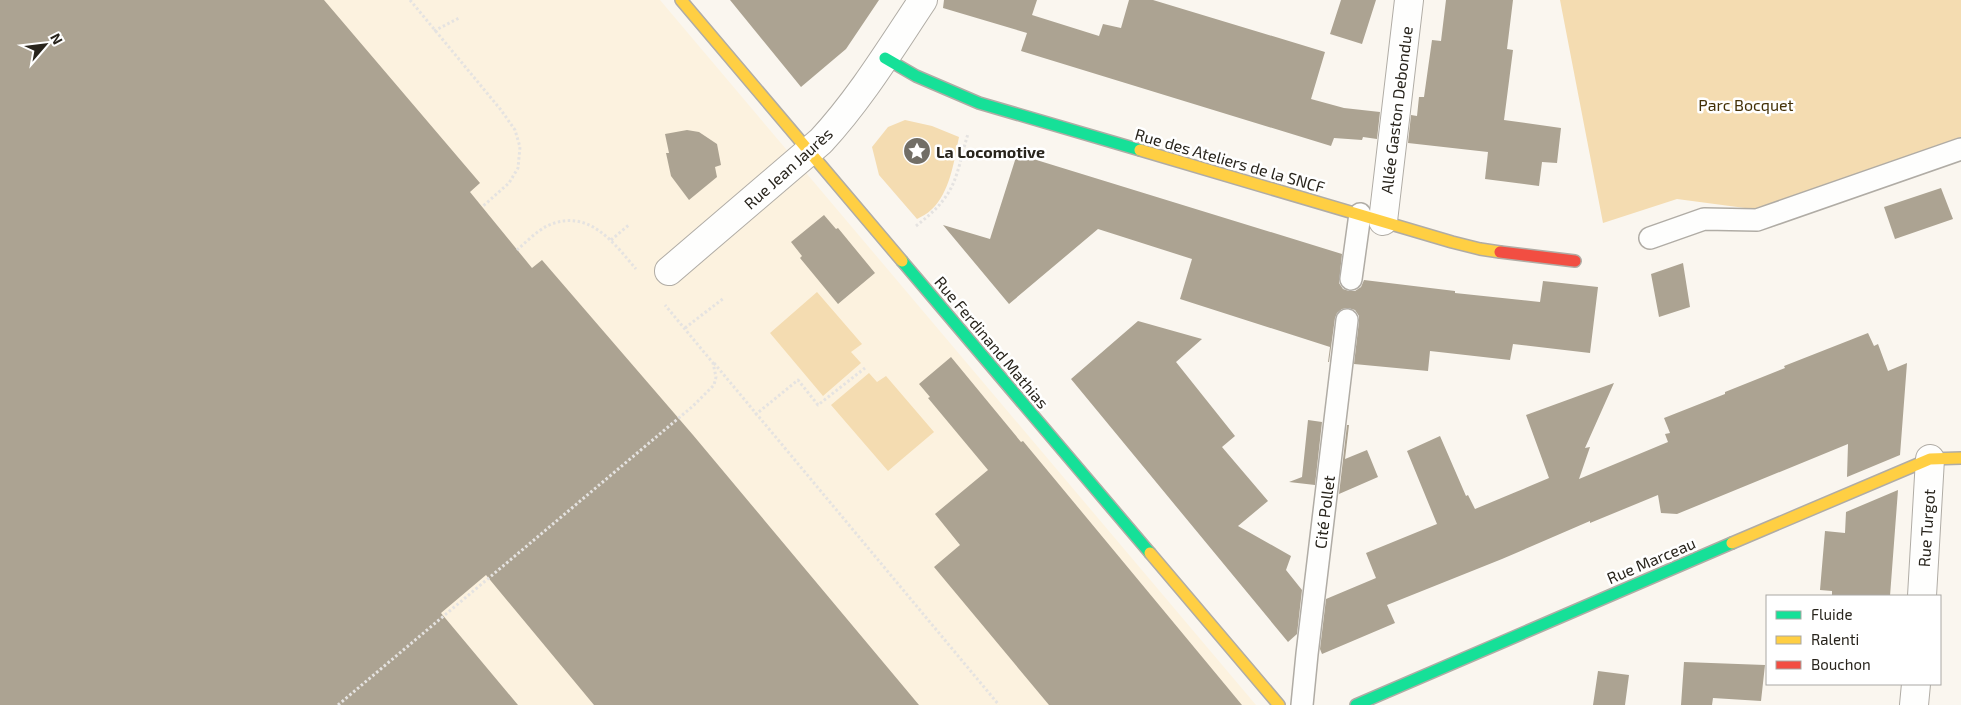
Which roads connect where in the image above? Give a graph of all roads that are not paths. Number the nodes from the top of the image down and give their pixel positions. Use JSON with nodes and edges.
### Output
{"nodes":[{"id":1,"x":681,"y":0,"type":"edge"},
{"id":2,"x":923,"y":0,"type":"edge"},
{"id":3,"x":1409,"y":0,"type":"edge"},
{"id":4,"x":885,"y":58,"type":"junction"},
{"id":5,"x":1961,"y":149,"type":"edge"},
{"id":6,"x":808,"y":151,"type":"junction"},
{"id":7,"x":1371,"y":218,"type":"junction"},
{"id":8,"x":1650,"y":238,"type":"dead end"},
{"id":9,"x":1575,"y":261,"type":"dead end"},
{"id":10,"x":669,"y":271,"type":"dead end"},
{"id":11,"x":1351,"y":279,"type":"dead end"},
{"id":12,"x":1347,"y":320,"type":"dead end"},
{"id":13,"x":1961,"y":458,"type":"edge"},
{"id":14,"x":1930,"y":459,"type":"junction"},
{"id":15,"x":1922,"y":595,"type":"edge"},
{"id":16,"x":1916,"y":685,"type":"edge"},
{"id":17,"x":1279,"y":705,"type":"edge"},
{"id":18,"x":1302,"y":705,"type":"edge"},
{"id":19,"x":1356,"y":705,"type":"edge"},
{"id":20,"x":1914,"y":705,"type":"edge"}],
"edges":[{"from":1,"to":6,"type":"street","name":"Rue Ferdinand Mathias"},
{"from":2,"to":4,"type":"street","name":"Rue Jean Jaurès"},
{"from":3,"to":7,"type":"street","name":"Allée Gaston Debondue"},
{"from":4,"to":6,"type":"street","name":"Rue Jean Jaurès"},
{"from":4,"to":7,"type":"street","name":"Rue des Ateliers de la SNCF"},
{"from":5,"to":8,"type":"lane"},
{"from":6,"to":10,"type":"street","name":"Rue Jean Jaurès"},
{"from":6,"to":17,"type":"street","name":"Rue Ferdinand Mathias"},
{"from":7,"to":9,"type":"street","name":"Rue des Ateliers de la SNCF"},
{"from":7,"to":11,"type":"lane"},
{"from":12,"to":18,"type":"lane","name":"Cité Pollet"},
{"from":13,"to":14,"type":"street","name":"Rue Marceau"},
{"from":14,"to":15,"type":"street","name":"Rue Turgot"},
{"from":14,"to":19,"type":"street","name":"Rue Marceau"},
{"from":16,"to":20,"type":"street"}]}
